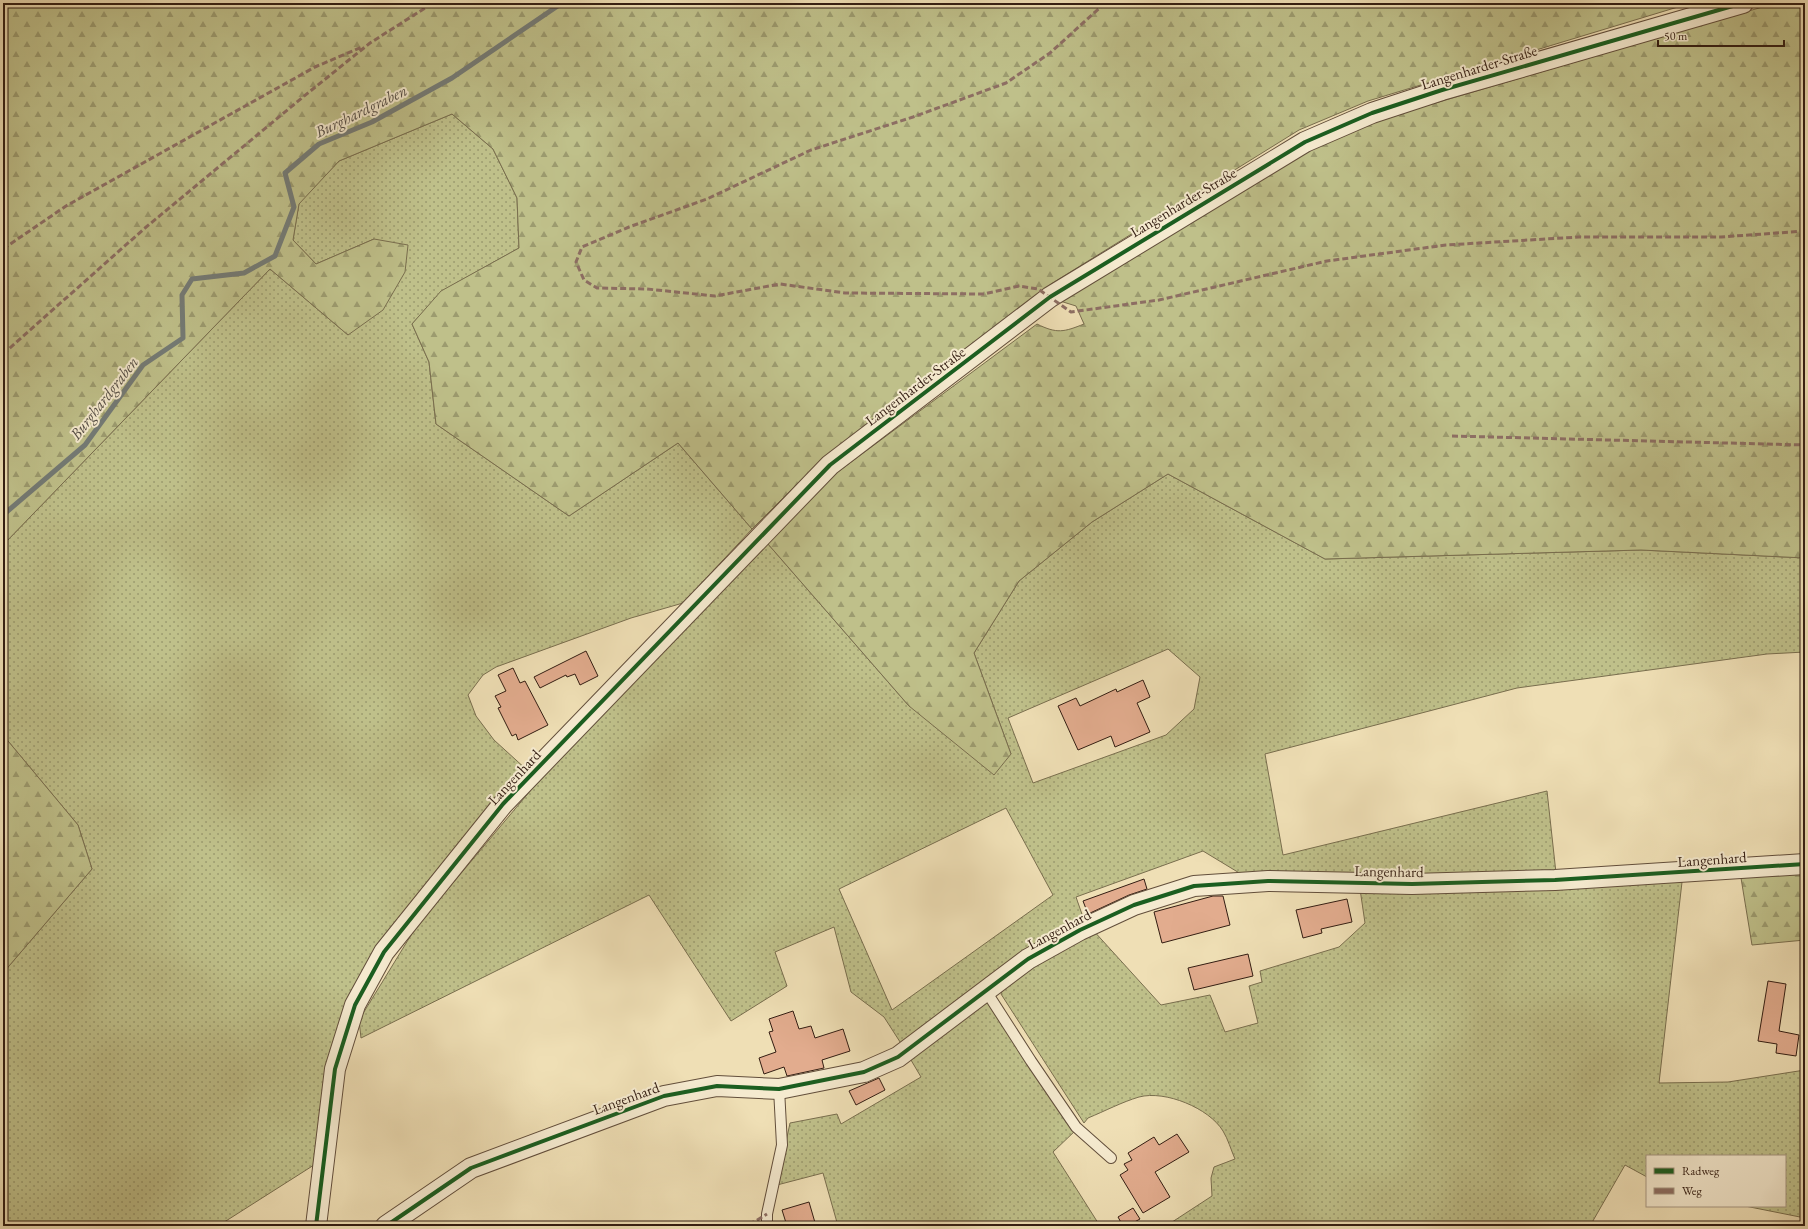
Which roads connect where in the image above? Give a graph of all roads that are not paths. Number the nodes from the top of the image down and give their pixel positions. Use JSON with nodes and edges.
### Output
{"nodes":[{"id":1,"x":1743,"y":3,"type":"edge"},
{"id":2,"x":722,"y":578,"type":"joint"},
{"id":3,"x":1805,"y":864,"type":"edge"},
{"id":4,"x":986,"y":991,"type":"junction"},
{"id":5,"x":779,"y":1089,"type":"junction"},
{"id":6,"x":1110,"y":1158,"type":"dead end"},
{"id":7,"x":319,"y":1202,"type":"junction"},
{"id":8,"x":316,"y":1226,"type":"edge"},
{"id":9,"x":326,"y":1226,"type":"edge"},
{"id":10,"x":386,"y":1226,"type":"edge"},
{"id":11,"x":767,"y":1226,"type":"edge"}],
"edges":[{"from":1,"to":2,"type":"street","name":"Langenharder-Straße"},
{"from":2,"to":7,"type":"street","name":"Langenhard"},
{"from":3,"to":4,"type":"street","name":"Langenhard"},
{"from":4,"to":5,"type":"street","name":"Langenhard"},
{"from":4,"to":6,"type":"lane"},
{"from":5,"to":10,"type":"street","name":"Langenhard"},
{"from":5,"to":11,"type":"lane"},
{"from":7,"to":8,"type":"street","name":"Langenhard"},
{"from":7,"to":9,"type":"street"}]}
